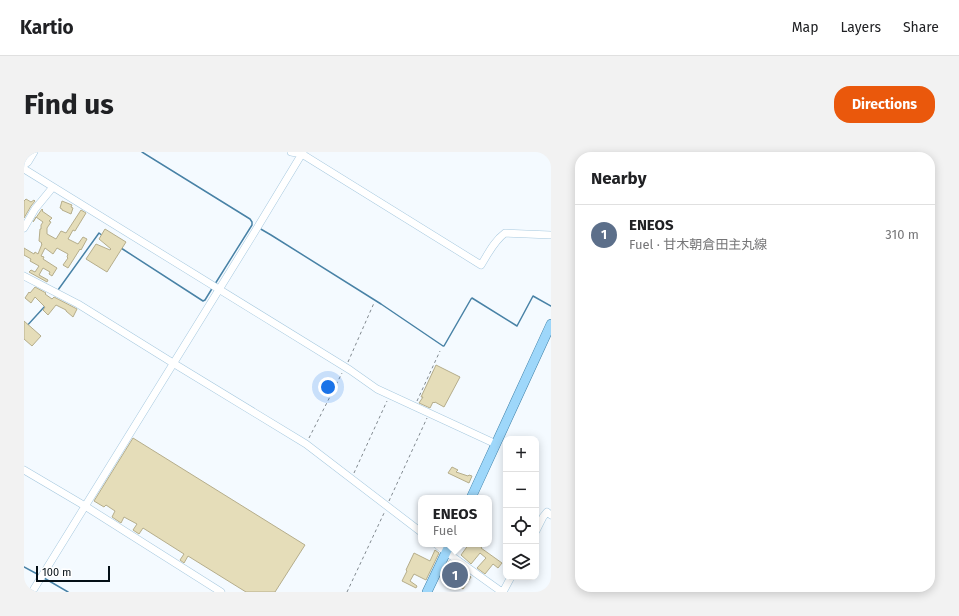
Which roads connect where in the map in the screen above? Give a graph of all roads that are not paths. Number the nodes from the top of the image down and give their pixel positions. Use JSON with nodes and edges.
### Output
{"nodes":[{"id":1,"x":34,"y":152,"type":"edge"},
{"id":2,"x":292,"y":152,"type":"edge"},
{"id":3,"x":303,"y":153,"type":"edge"},
{"id":4,"x":24,"y":165,"type":"edge"},
{"id":5,"x":24,"y":169,"type":"edge"},
{"id":6,"x":53,"y":187,"type":"junction"},
{"id":7,"x":24,"y":228,"type":"edge"},
{"id":8,"x":551,"y":235,"type":"edge"},
{"id":9,"x":24,"y":276,"type":"edge"},
{"id":10,"x":219,"y":289,"type":"junction"},
{"id":11,"x":551,"y":324,"type":"edge"},
{"id":12,"x":173,"y":363,"type":"junction"},
{"id":13,"x":496,"y":444,"type":"junction"},
{"id":14,"x":24,"y":470,"type":"edge"},
{"id":15,"x":472,"y":495,"type":"edge"},
{"id":16,"x":85,"y":506,"type":"junction"},
{"id":17,"x":551,"y":515,"type":"edge"},
{"id":18,"x":539,"y":525,"type":"edge"},
{"id":19,"x":418,"y":530,"type":"edge"},
{"id":20,"x":448,"y":548,"type":"edge"},
{"id":21,"x":509,"y":580,"type":"edge"},
{"id":22,"x":217,"y":591,"type":"edge"},
{"id":23,"x":32,"y":592,"type":"edge"},
{"id":24,"x":427,"y":592,"type":"edge"},
{"id":25,"x":502,"y":592,"type":"edge"}],
"edges":[{"from":1,"to":4,"type":"street"},
{"from":2,"to":3,"type":"street"},
{"from":3,"to":8,"type":"street"},
{"from":3,"to":10,"type":"street"},
{"from":5,"to":6,"type":"street"},
{"from":6,"to":7,"type":"street"},
{"from":6,"to":10,"type":"street"},
{"from":9,"to":12,"type":"street"},
{"from":10,"to":12,"type":"street"},
{"from":10,"to":13,"type":"street"},
{"from":11,"to":13,"type":"main road"},
{"from":12,"to":16,"type":"street"},
{"from":12,"to":19,"type":"street"},
{"from":13,"to":15,"type":"main road"},
{"from":14,"to":16,"type":"street"},
{"from":16,"to":22,"type":"street"},
{"from":16,"to":23,"type":"street"},
{"from":17,"to":18,"type":"street"},
{"from":20,"to":24,"type":"main road"},
{"from":20,"to":25,"type":"street"},
{"from":21,"to":25,"type":"street"}]}
